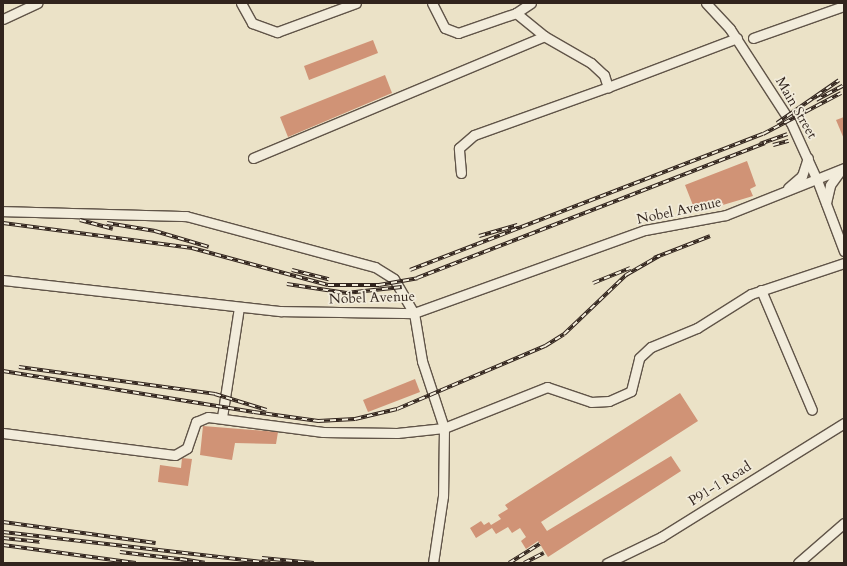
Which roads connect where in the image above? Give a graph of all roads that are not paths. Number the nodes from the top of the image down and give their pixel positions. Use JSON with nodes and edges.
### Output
{"nodes":[{"id":1,"x":38,"y":3,"type":"edge"},
{"id":2,"x":242,"y":3,"type":"edge"},
{"id":3,"x":356,"y":3,"type":"edge"},
{"id":4,"x":432,"y":3,"type":"edge"},
{"id":5,"x":530,"y":3,"type":"edge"},
{"id":6,"x":706,"y":3,"type":"edge"},
{"id":7,"x":844,"y":6,"type":"edge"},
{"id":8,"x":516,"y":13,"type":"junction"},
{"id":9,"x":3,"y":19,"type":"edge"},
{"id":10,"x":544,"y":36,"type":"junction"},
{"id":11,"x":737,"y":38,"type":"junction"},
{"id":12,"x":753,"y":38,"type":"dead end"},
{"id":13,"x":608,"y":87,"type":"junction"},
{"id":14,"x":253,"y":158,"type":"dead end"},
{"id":15,"x":809,"y":161,"type":"junction"},
{"id":16,"x":840,"y":170,"type":"edge"},
{"id":17,"x":460,"y":173,"type":"dead end"},
{"id":18,"x":817,"y":180,"type":"junction"},
{"id":19,"x":781,"y":194,"type":"junction"},
{"id":20,"x":826,"y":206,"type":"junction"},
{"id":21,"x":3,"y":211,"type":"edge"},
{"id":22,"x":839,"y":240,"type":"junction"},
{"id":23,"x":844,"y":251,"type":"edge"},
{"id":24,"x":844,"y":264,"type":"edge"},
{"id":25,"x":3,"y":280,"type":"edge"},
{"id":26,"x":761,"y":290,"type":"junction"},
{"id":27,"x":239,"y":307,"type":"junction"},
{"id":28,"x":414,"y":313,"type":"junction"},
{"id":29,"x":812,"y":410,"type":"dead end"},
{"id":30,"x":222,"y":417,"type":"junction"},
{"id":31,"x":844,"y":423,"type":"edge"},
{"id":32,"x":444,"y":428,"type":"junction"},
{"id":33,"x":3,"y":433,"type":"edge"},
{"id":34,"x":844,"y":523,"type":"edge"},
{"id":35,"x":433,"y":563,"type":"edge"},
{"id":36,"x":607,"y":563,"type":"edge"},
{"id":37,"x":798,"y":563,"type":"edge"}],
"edges":[{"from":1,"to":9,"type":"street"},
{"from":2,"to":3,"type":"street"},
{"from":4,"to":8,"type":"street"},
{"from":5,"to":8,"type":"street"},
{"from":6,"to":11,"type":"street","name":"Main Street"},
{"from":7,"to":12,"type":"street"},
{"from":8,"to":10,"type":"street"},
{"from":10,"to":13,"type":"street"},
{"from":10,"to":14,"type":"street"},
{"from":11,"to":13,"type":"street"},
{"from":11,"to":15,"type":"street","name":"Main Street"},
{"from":13,"to":17,"type":"street"},
{"from":15,"to":16,"type":"street"},
{"from":15,"to":18,"type":"street","name":"Main Street"},
{"from":15,"to":19,"type":"street"},
{"from":16,"to":18,"type":"street","name":"Nobel Avenue"},
{"from":16,"to":20,"type":"street"},
{"from":18,"to":19,"type":"street","name":"Nobel Avenue"},
{"from":18,"to":20,"type":"street","name":"Main Street"},
{"from":19,"to":28,"type":"street","name":"Nobel Avenue"},
{"from":20,"to":22,"type":"street","name":"Main Street"},
{"from":21,"to":28,"type":"street"},
{"from":22,"to":23,"type":"street","name":"Main Street"},
{"from":22,"to":24,"type":"street","name":"Main Street"},
{"from":24,"to":26,"type":"street"},
{"from":25,"to":27,"type":"street","name":"Nobel Avenue"},
{"from":26,"to":29,"type":"street"},
{"from":26,"to":32,"type":"street"},
{"from":27,"to":28,"type":"street","name":"Nobel Avenue"},
{"from":27,"to":30,"type":"street"},
{"from":28,"to":32,"type":"street"},
{"from":30,"to":32,"type":"street"},
{"from":30,"to":33,"type":"street"},
{"from":31,"to":36,"type":"street","name":"P91-1 Road"},
{"from":32,"to":35,"type":"street"},
{"from":34,"to":37,"type":"street"}]}
